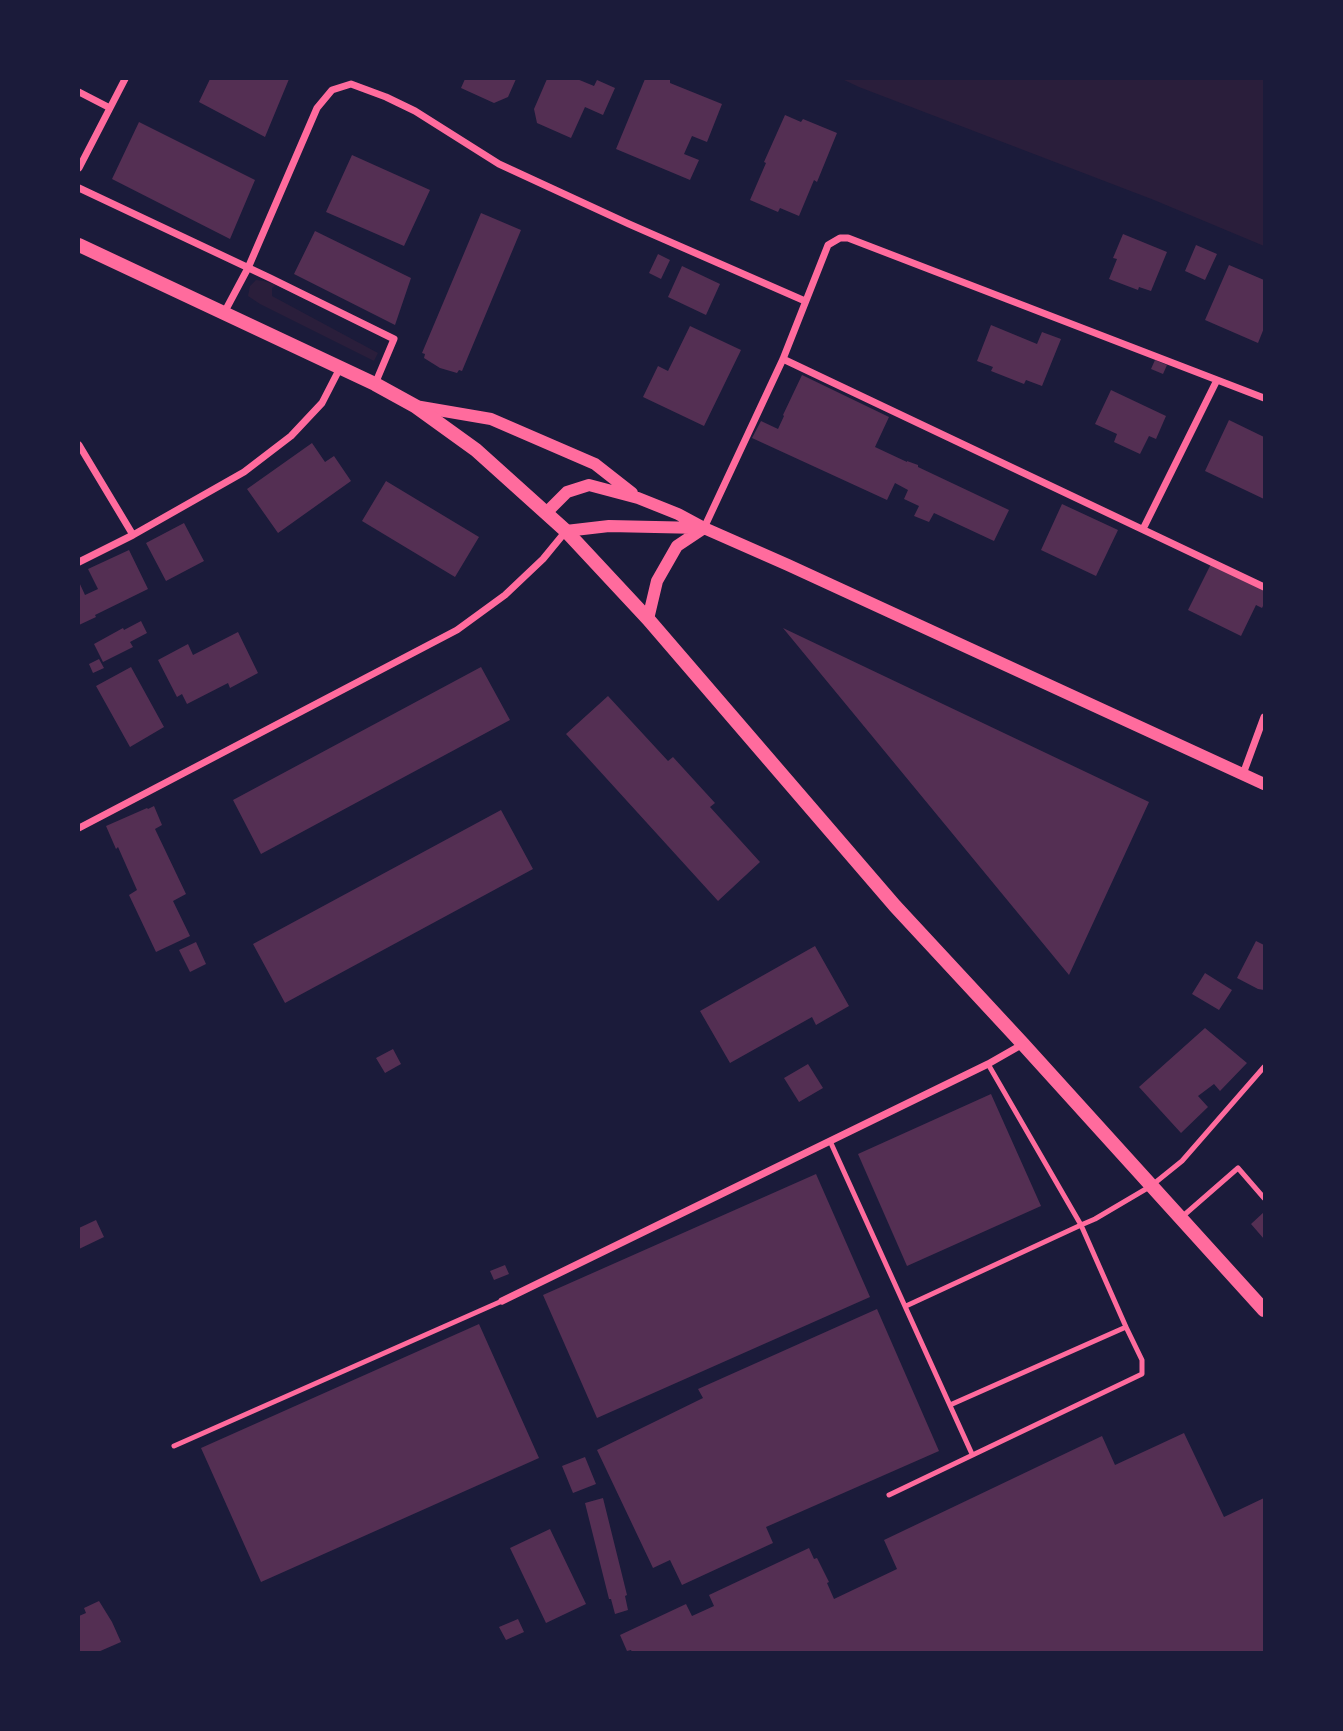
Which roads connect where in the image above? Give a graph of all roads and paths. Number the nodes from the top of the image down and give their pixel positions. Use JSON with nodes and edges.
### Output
{"nodes":[{"id":1,"x":125,"y":79,"type":"edge"},
{"id":2,"x":79,"y":92,"type":"edge"},
{"id":3,"x":110,"y":108,"type":"junction"},
{"id":4,"x":79,"y":168,"type":"edge"},
{"id":5,"x":79,"y":188,"type":"edge"},
{"id":6,"x":79,"y":245,"type":"edge"},
{"id":7,"x":248,"y":268,"type":"junction"},
{"id":8,"x":805,"y":301,"type":"junction"},
{"id":9,"x":224,"y":313,"type":"junction"},
{"id":10,"x":783,"y":359,"type":"junction"},
{"id":11,"x":340,"y":368,"type":"junction"},
{"id":12,"x":1217,"y":380,"type":"junction"},
{"id":13,"x":375,"y":384,"type":"junction"},
{"id":14,"x":1264,"y":398,"type":"edge"},
{"id":15,"x":415,"y":406,"type":"junction"},
{"id":16,"x":79,"y":445,"type":"edge"},
{"id":17,"x":638,"y":498,"type":"junction"},
{"id":18,"x":547,"y":513,"type":"junction"},
{"id":19,"x":705,"y":528,"type":"junction"},
{"id":20,"x":1143,"y":529,"type":"junction"},
{"id":21,"x":566,"y":531,"type":"junction"},
{"id":22,"x":133,"y":535,"type":"junction"},
{"id":23,"x":79,"y":562,"type":"edge"},
{"id":24,"x":1264,"y":587,"type":"edge"},
{"id":25,"x":648,"y":618,"type":"junction"},
{"id":26,"x":1264,"y":717,"type":"edge"},
{"id":27,"x":1243,"y":774,"type":"junction"},
{"id":28,"x":1264,"y":784,"type":"edge"},
{"id":29,"x":79,"y":828,"type":"edge"},
{"id":30,"x":1023,"y":1044,"type":"junction"},
{"id":31,"x":988,"y":1064,"type":"junction"},
{"id":32,"x":1264,"y":1068,"type":"edge"},
{"id":33,"x":830,"y":1141,"type":"junction"},
{"id":34,"x":1151,"y":1186,"type":"junction"},
{"id":35,"x":1264,"y":1198,"type":"edge"},
{"id":36,"x":1181,"y":1218,"type":"junction"},
{"id":37,"x":1082,"y":1225,"type":"junction"},
{"id":38,"x":502,"y":1301,"type":"joint"},
{"id":39,"x":906,"y":1306,"type":"junction"},
{"id":40,"x":1264,"y":1311,"type":"edge"},
{"id":41,"x":1126,"y":1327,"type":"junction"},
{"id":42,"x":950,"y":1405,"type":"junction"},
{"id":43,"x":174,"y":1446,"type":"dead end"},
{"id":44,"x":972,"y":1454,"type":"junction"},
{"id":45,"x":888,"y":1495,"type":"dead end"}],
"edges":[{"from":1,"to":3,"type":"street"},
{"from":2,"to":3,"type":"street"},
{"from":3,"to":4,"type":"street"},
{"from":5,"to":7,"type":"street"},
{"from":6,"to":9,"type":"main road"},
{"from":7,"to":8,"type":"street"},
{"from":7,"to":9,"type":"street"},
{"from":7,"to":13,"type":"street"},
{"from":8,"to":10,"type":"street"},
{"from":8,"to":12,"type":"street"},
{"from":9,"to":11,"type":"main road"},
{"from":10,"to":19,"type":"street"},
{"from":10,"to":20,"type":"street"},
{"from":11,"to":13,"type":"main road"},
{"from":11,"to":22,"type":"street"},
{"from":12,"to":14,"type":"street"},
{"from":12,"to":20,"type":"street"},
{"from":13,"to":15,"type":"main road"},
{"from":15,"to":17,"type":"street"},
{"from":15,"to":18,"type":"main road"},
{"from":16,"to":22,"type":"street"},
{"from":17,"to":18,"type":"street"},
{"from":17,"to":19,"type":"street"},
{"from":18,"to":21,"type":"main road"},
{"from":19,"to":21,"type":"street"},
{"from":19,"to":25,"type":"street"},
{"from":19,"to":27,"type":"street"},
{"from":20,"to":24,"type":"street"},
{"from":21,"to":25,"type":"main road"},
{"from":21,"to":29,"type":"street"},
{"from":22,"to":23,"type":"street"},
{"from":25,"to":30,"type":"main road"},
{"from":26,"to":27,"type":"street"},
{"from":27,"to":28,"type":"street"},
{"from":30,"to":31,"type":"street"},
{"from":30,"to":34,"type":"main road"},
{"from":31,"to":33,"type":"street"},
{"from":31,"to":37,"type":"lane"},
{"from":32,"to":34,"type":"lane"},
{"from":33,"to":38,"type":"street"},
{"from":33,"to":39,"type":"lane"},
{"from":34,"to":36,"type":"main road"},
{"from":34,"to":37,"type":"lane"},
{"from":35,"to":36,"type":"lane"},
{"from":36,"to":40,"type":"main road"},
{"from":37,"to":39,"type":"lane"},
{"from":37,"to":41,"type":"lane"},
{"from":38,"to":43,"type":"lane"},
{"from":39,"to":42,"type":"lane"},
{"from":41,"to":42,"type":"lane"},
{"from":41,"to":44,"type":"lane"},
{"from":42,"to":44,"type":"lane"},
{"from":44,"to":45,"type":"lane"}]}
